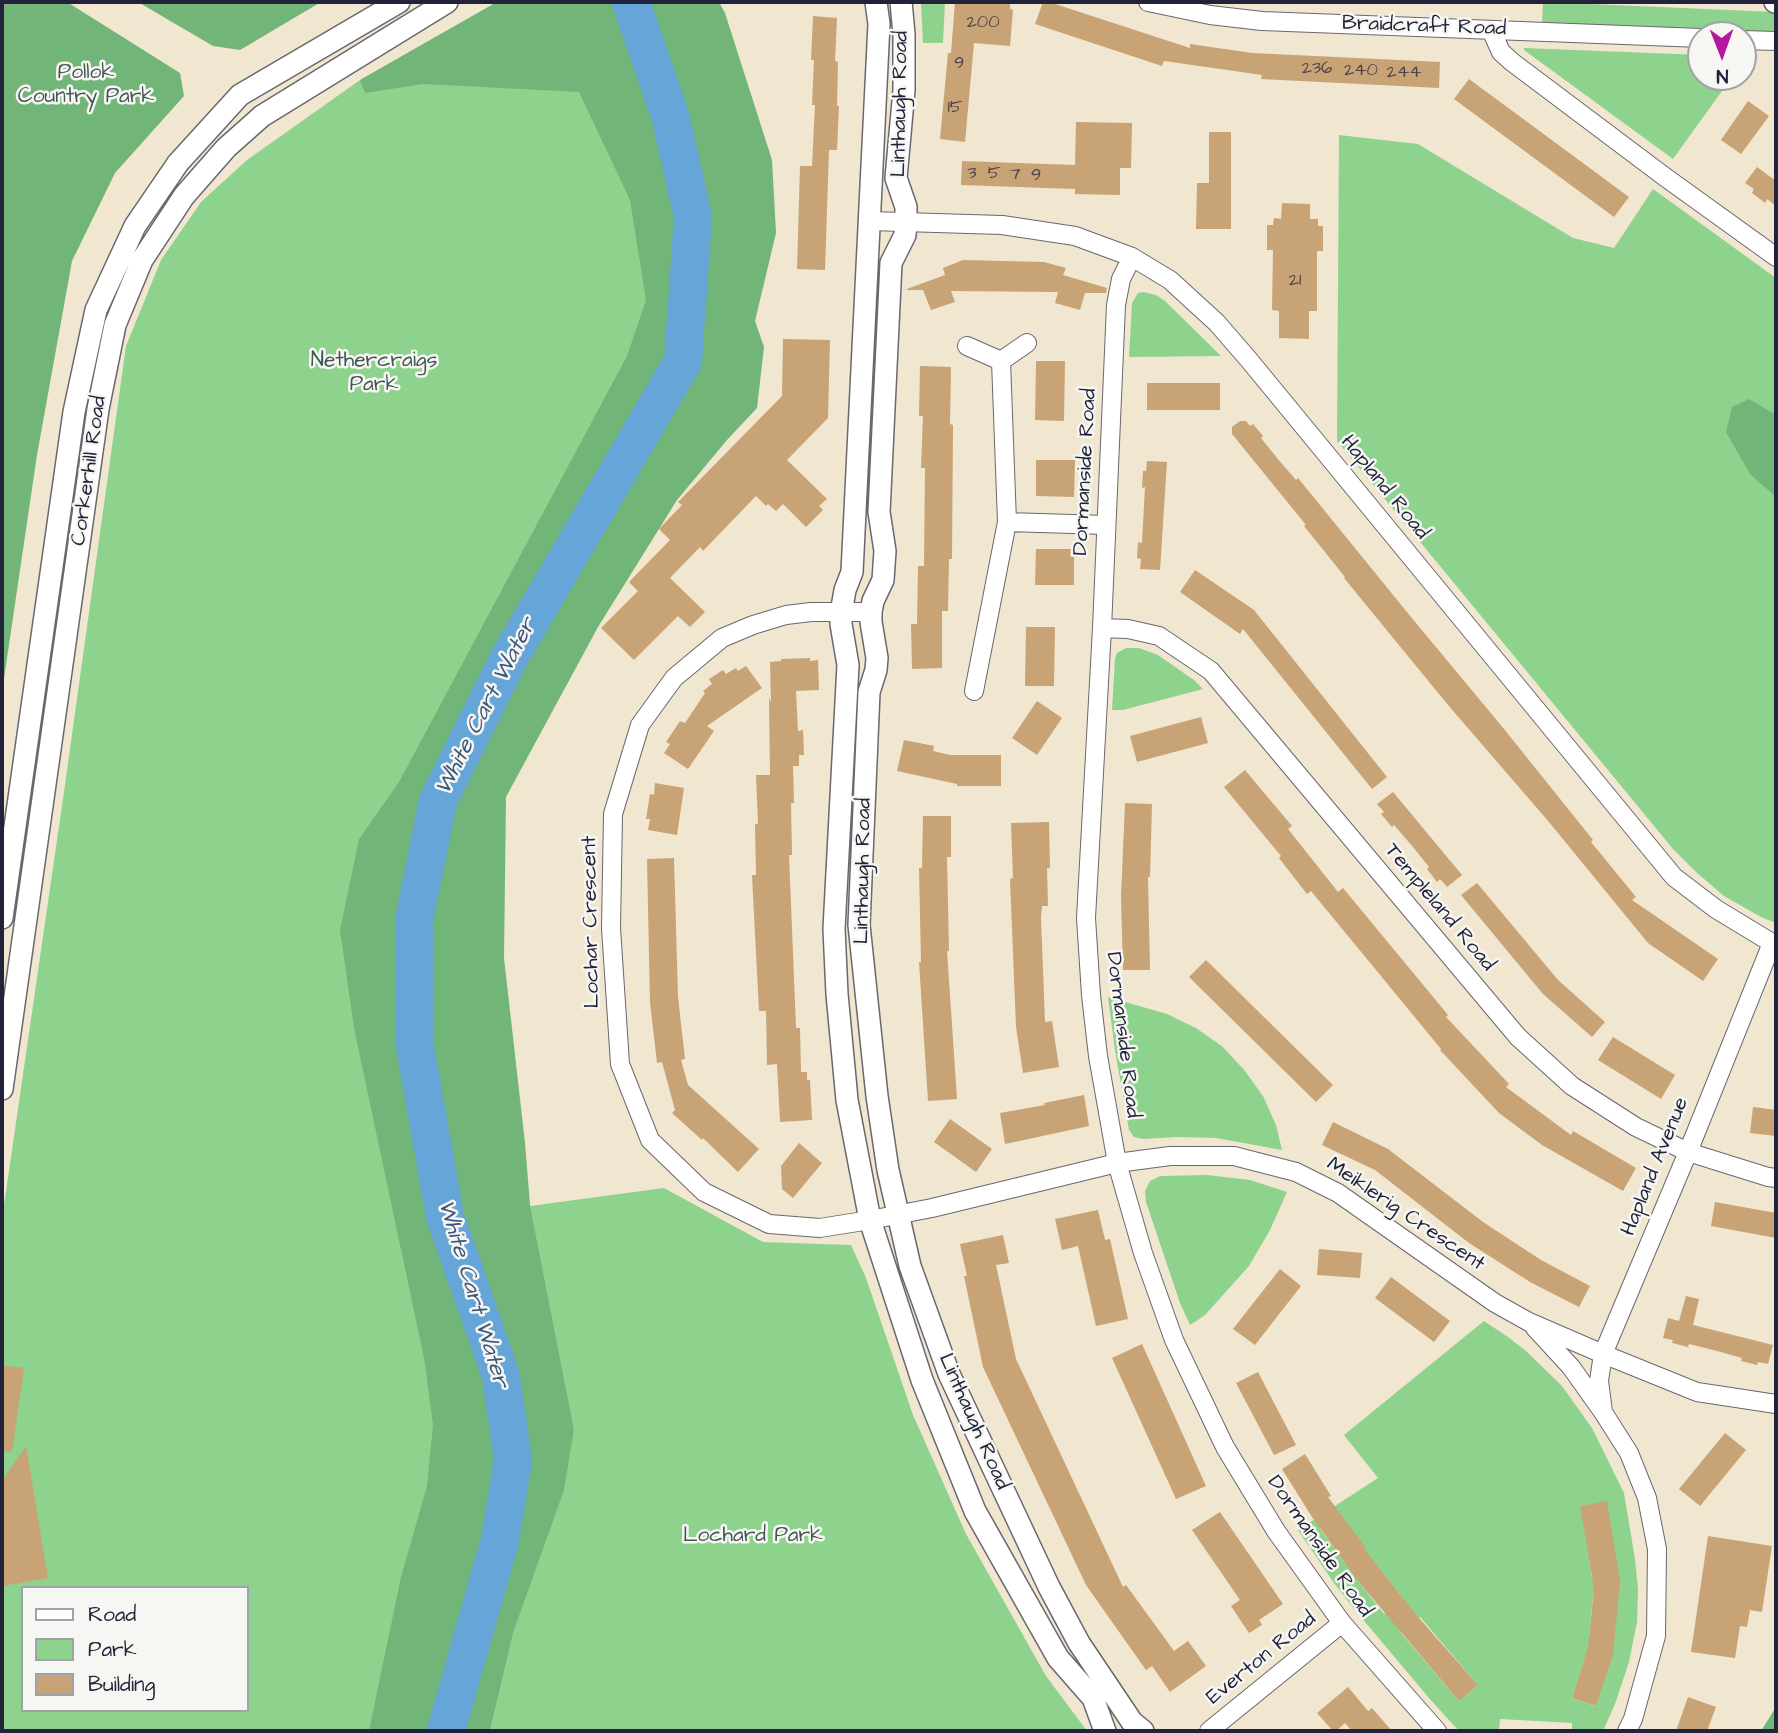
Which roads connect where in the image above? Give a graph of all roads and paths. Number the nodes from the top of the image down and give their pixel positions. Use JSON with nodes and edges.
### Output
{"nodes":[{"id":1,"x":399,"y":2,"type":"edge"},
{"id":2,"x":447,"y":2,"type":"edge"},
{"id":3,"x":876,"y":2,"type":"edge"},
{"id":4,"x":901,"y":2,"type":"edge"},
{"id":5,"x":1148,"y":2,"type":"edge"},
{"id":6,"x":1491,"y":30,"type":"junction"},
{"id":7,"x":1687,"y":37,"type":"edge"},
{"id":8,"x":1757,"y":40,"type":"edge"},
{"id":9,"x":1776,"y":41,"type":"edge"},
{"id":10,"x":870,"y":221,"type":"junction"},
{"id":11,"x":906,"y":222,"type":"junction"},
{"id":12,"x":1132,"y":257,"type":"junction"},
{"id":13,"x":1776,"y":257,"type":"edge"},
{"id":14,"x":1027,"y":343,"type":"dead end"},
{"id":15,"x":967,"y":346,"type":"dead end"},
{"id":16,"x":1001,"y":361,"type":"junction"},
{"id":17,"x":1007,"y":523,"type":"junction"},
{"id":18,"x":1106,"y":525,"type":"junction"},
{"id":19,"x":872,"y":612,"type":"junction"},
{"id":20,"x":841,"y":613,"type":"junction"},
{"id":21,"x":1102,"y":628,"type":"junction"},
{"id":22,"x":974,"y":691,"type":"dead end"},
{"id":23,"x":2,"y":918,"type":"edge"},
{"id":24,"x":1774,"y":943,"type":"edge"},
{"id":25,"x":2,"y":1089,"type":"edge"},
{"id":26,"x":1688,"y":1152,"type":"junction"},
{"id":27,"x":1117,"y":1163,"type":"junction"},
{"id":28,"x":1776,"y":1178,"type":"edge"},
{"id":29,"x":899,"y":1215,"type":"junction"},
{"id":30,"x":870,"y":1220,"type":"junction"},
{"id":31,"x":1529,"y":1322,"type":"junction"},
{"id":32,"x":1603,"y":1354,"type":"junction"},
{"id":33,"x":1776,"y":1404,"type":"edge"},
{"id":34,"x":1604,"y":1412,"type":"junction"},
{"id":35,"x":1342,"y":1623,"type":"junction"},
{"id":36,"x":1105,"y":1731,"type":"edge"},
{"id":37,"x":1143,"y":1731,"type":"edge"},
{"id":38,"x":1209,"y":1731,"type":"edge"},
{"id":39,"x":1437,"y":1731,"type":"edge"},
{"id":40,"x":1627,"y":1731,"type":"edge"}],
"edges":[{"from":1,"to":23,"type":"street","name":"Corkerhill Road"},
{"from":2,"to":25,"type":"street","name":"Corkerhill Road"},
{"from":3,"to":10,"type":"street","name":"Linthaugh Road"},
{"from":4,"to":11,"type":"street","name":"Linthaugh Road"},
{"from":5,"to":6,"type":"street","name":"Braidcraft Road"},
{"from":6,"to":7,"type":"street","name":"Braidcraft Road"},
{"from":6,"to":13,"type":"street"},
{"from":8,"to":9,"type":"street"},
{"from":10,"to":11,"type":"street","name":"Hapland Road"},
{"from":10,"to":20,"type":"street","name":"Linthaugh Road"},
{"from":11,"to":12,"type":"street","name":"Hapland Road"},
{"from":11,"to":19,"type":"street","name":"Linthaugh Road"},
{"from":12,"to":18,"type":"street","name":"Dormanside Road"},
{"from":12,"to":24,"type":"street","name":"Hapland Road"},
{"from":14,"to":16,"type":"street"},
{"from":15,"to":16,"type":"street"},
{"from":16,"to":17,"type":"street"},
{"from":17,"to":18,"type":"street"},
{"from":17,"to":22,"type":"street"},
{"from":18,"to":21,"type":"street","name":"Dormanside Road"},
{"from":19,"to":20,"type":"street","name":"Lochar Crescent"},
{"from":19,"to":29,"type":"street","name":"Linthaugh Road"},
{"from":20,"to":30,"type":"street","name":"Linthaugh Road"},
{"from":20,"to":30,"type":"street","name":"Lochar Crescent"},
{"from":21,"to":26,"type":"street","name":"Templeland Road"},
{"from":21,"to":27,"type":"street","name":"Dormanside Road"},
{"from":24,"to":26,"type":"street","name":"Hapland Avenue"},
{"from":26,"to":28,"type":"street","name":"Templeland Road"},
{"from":26,"to":32,"type":"street","name":"Hapland Avenue"},
{"from":27,"to":29,"type":"street","name":"Meiklerig Crescent"},
{"from":27,"to":31,"type":"street","name":"Meiklerig Crescent"},
{"from":27,"to":35,"type":"street","name":"Dormanside Road"},
{"from":29,"to":30,"type":"street","name":"Meiklerig Crescent"},
{"from":29,"to":37,"type":"street","name":"Linthaugh Road"},
{"from":30,"to":36,"type":"street","name":"Linthaugh Road"},
{"from":31,"to":32,"type":"street","name":"Meiklerig Crescent"},
{"from":31,"to":34,"type":"street"},
{"from":32,"to":33,"type":"street","name":"Meiklerig Crescent"},
{"from":32,"to":34,"type":"street","name":"Hapland Avenue"},
{"from":34,"to":40,"type":"street"},
{"from":35,"to":38,"type":"street","name":"Everton Road"},
{"from":35,"to":39,"type":"street","name":"Dormanside Road"}]}
